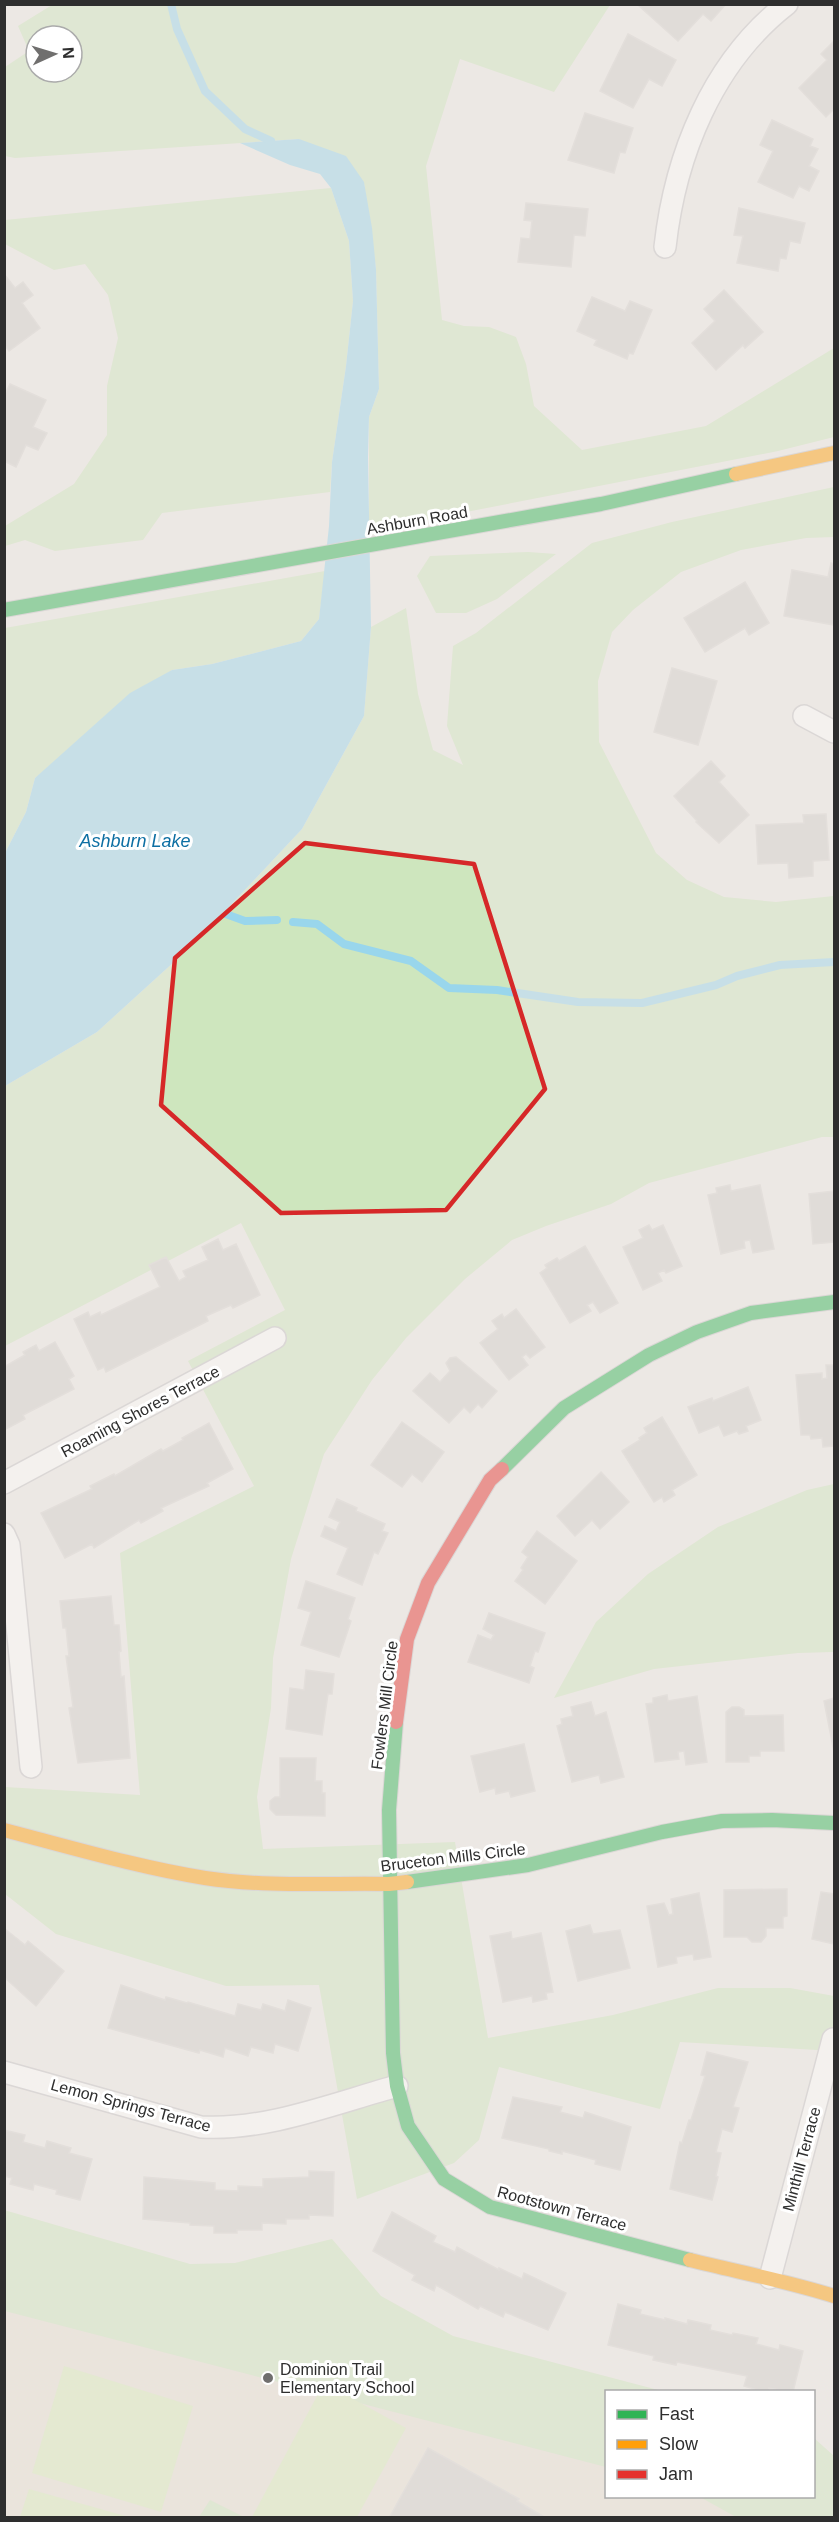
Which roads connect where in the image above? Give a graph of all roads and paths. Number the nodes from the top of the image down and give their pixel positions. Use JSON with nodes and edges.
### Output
{"nodes":[{"id":1,"x":787,"y":4,"type":"edge"},
{"id":2,"x":665,"y":247,"type":"dead end"},
{"id":3,"x":834,"y":453,"type":"edge"},
{"id":4,"x":4,"y":610,"type":"edge"},
{"id":5,"x":804,"y":716,"type":"dead end"},
{"id":6,"x":834,"y":732,"type":"edge"},
{"id":7,"x":834,"y":1302,"type":"edge"},
{"id":8,"x":275,"y":1338,"type":"dead end"},
{"id":9,"x":4,"y":1483,"type":"edge"},
{"id":10,"x":4,"y":1534,"type":"edge"},
{"id":11,"x":31,"y":1767,"type":"dead end"},
{"id":12,"x":834,"y":1824,"type":"edge"},
{"id":13,"x":4,"y":1830,"type":"edge"},
{"id":14,"x":388,"y":1884,"type":"junction"},
{"id":15,"x":833,"y":2039,"type":"dead end"},
{"id":16,"x":4,"y":2072,"type":"edge"},
{"id":17,"x":397,"y":2086,"type":"junction"},
{"id":18,"x":770,"y":2278,"type":"junction"},
{"id":19,"x":834,"y":2296,"type":"edge"}],
"edges":[{"from":1,"to":2,"type":"street"},
{"from":3,"to":4,"type":"street","name":"Ashburn Road"},
{"from":5,"to":6,"type":"street"},
{"from":7,"to":14,"type":"street","name":"Fowlers Mill Circle"},
{"from":8,"to":9,"type":"street","name":"Roaming Shores Terrace"},
{"from":10,"to":11,"type":"street"},
{"from":12,"to":14,"type":"street","name":"Bruceton Mills Circle"},
{"from":13,"to":14,"type":"street","name":"Bruceton Mills Circle"},
{"from":14,"to":17,"type":"street","name":"Rootstown Terrace"},
{"from":15,"to":18,"type":"street","name":"Minthill Terrace"},
{"from":16,"to":17,"type":"street","name":"Lemon Springs Terrace"},
{"from":17,"to":18,"type":"street","name":"Rootstown Terrace"},
{"from":18,"to":19,"type":"street","name":"Rootstown Terrace"}]}
